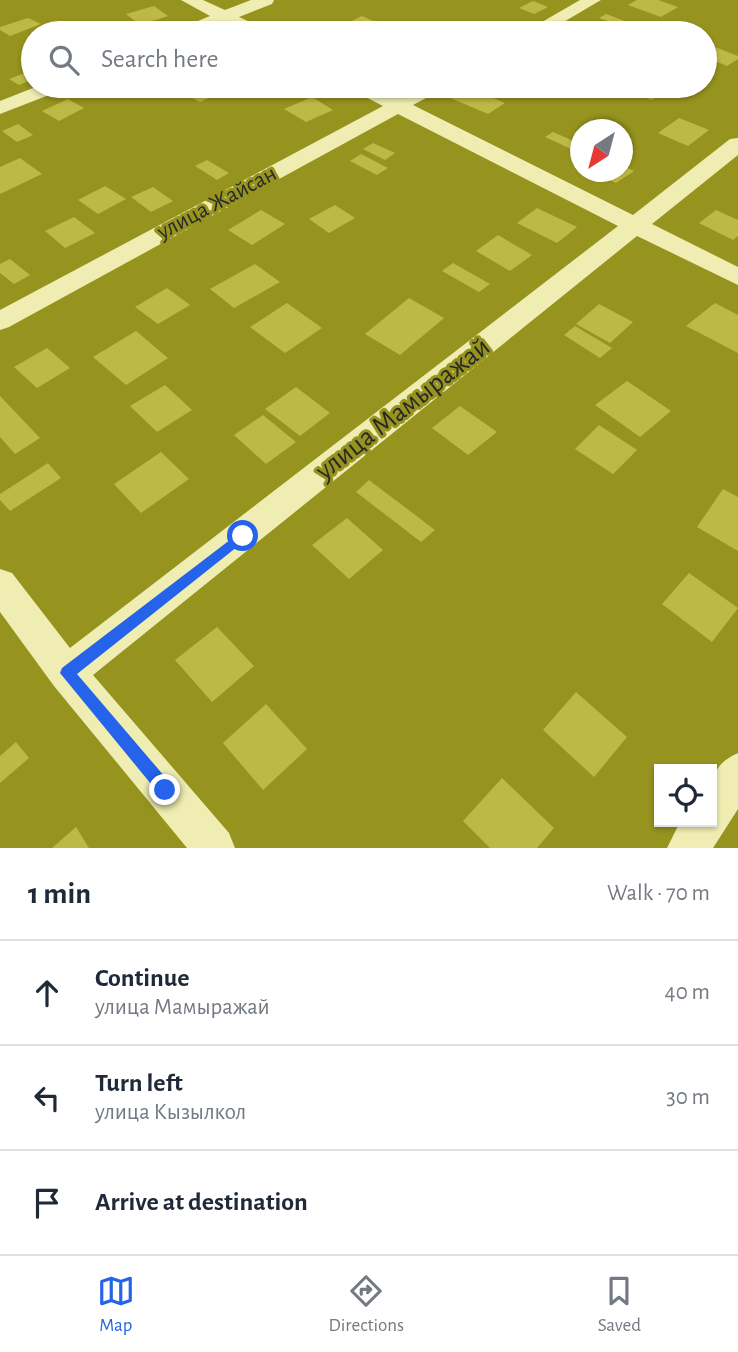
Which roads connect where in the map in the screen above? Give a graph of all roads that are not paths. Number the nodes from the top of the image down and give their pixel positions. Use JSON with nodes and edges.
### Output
{"nodes":[{"id":1,"x":189,"y":0,"type":"edge"},
{"id":2,"x":266,"y":0,"type":"edge"},
{"id":3,"x":593,"y":0,"type":"edge"},
{"id":4,"x":226,"y":16,"type":"junction"},
{"id":5,"x":214,"y":21,"type":"edge"},
{"id":6,"x":235,"y":21,"type":"edge"},
{"id":7,"x":554,"y":21,"type":"edge"},
{"id":8,"x":25,"y":98,"type":"edge"},
{"id":9,"x":382,"y":98,"type":"edge"},
{"id":10,"x":412,"y":98,"type":"edge"},
{"id":11,"x":398,"y":106,"type":"junction"},
{"id":12,"x":0,"y":108,"type":"edge"},
{"id":13,"x":738,"y":144,"type":"edge"},
{"id":14,"x":637,"y":227,"type":"junction"},
{"id":15,"x":738,"y":277,"type":"edge"},
{"id":16,"x":0,"y":321,"type":"edge"},
{"id":17,"x":0,"y":584,"type":"edge"},
{"id":18,"x":67,"y":673,"type":"junction"},
{"id":19,"x":738,"y":773,"type":"edge"},
{"id":20,"x":717,"y":804,"type":"edge"},
{"id":21,"x":702,"y":827,"type":"edge"},
{"id":22,"x":214,"y":848,"type":"edge"},
{"id":23,"x":688,"y":848,"type":"edge"}],
"edges":[{"from":1,"to":4,"type":"street"},
{"from":2,"to":4,"type":"street"},
{"from":3,"to":7,"type":"street"},
{"from":4,"to":5,"type":"street"},
{"from":4,"to":6,"type":"street"},
{"from":8,"to":12,"type":"street"},
{"from":9,"to":11,"type":"street"},
{"from":10,"to":11,"type":"street","name":"улица Жайсан"},
{"from":11,"to":14,"type":"street"},
{"from":11,"to":16,"type":"street","name":"улица Жайсан"},
{"from":13,"to":14,"type":"street","name":"улица Мамыражай"},
{"from":14,"to":15,"type":"street"},
{"from":14,"to":18,"type":"street","name":"улица Мамыражай"},
{"from":17,"to":18,"type":"street"},
{"from":18,"to":22,"type":"street"},
{"from":19,"to":20,"type":"street"},
{"from":21,"to":23,"type":"street"}]}
